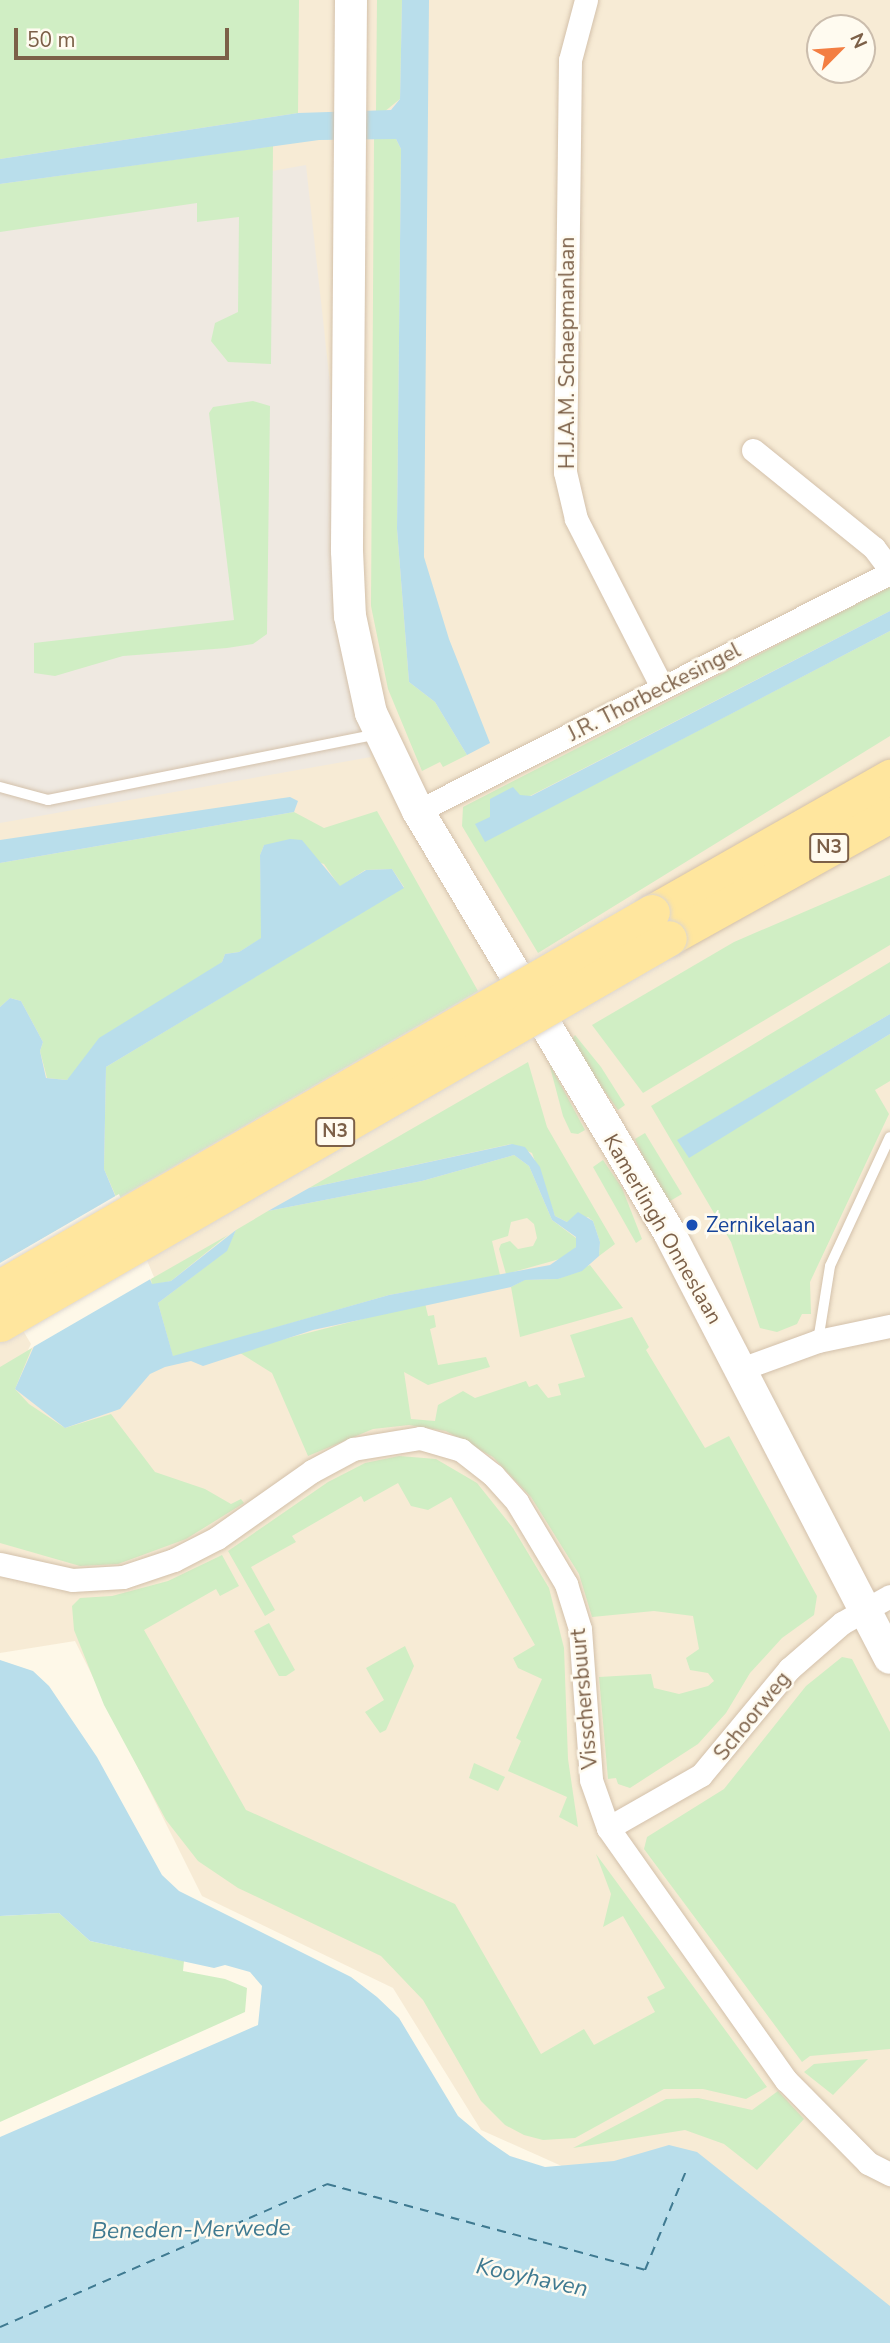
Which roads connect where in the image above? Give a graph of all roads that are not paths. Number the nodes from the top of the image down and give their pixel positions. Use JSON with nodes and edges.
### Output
{"nodes":[{"id":1,"x":352,"y":0,"type":"edge"},
{"id":2,"x":586,"y":0,"type":"edge"},
{"id":3,"x":753,"y":450,"type":"dead end"},
{"id":4,"x":890,"y":571,"type":"edge"},
{"id":5,"x":662,"y":687,"type":"junction"},
{"id":6,"x":381,"y":734,"type":"junction"},
{"id":7,"x":890,"y":777,"type":"edge"},
{"id":8,"x":0,"y":787,"type":"edge"},
{"id":9,"x":418,"y":810,"type":"junction"},
{"id":10,"x":890,"y":815,"type":"edge"},
{"id":11,"x":661,"y":925,"type":"junction"},
{"id":12,"x":890,"y":1137,"type":"edge"},
{"id":13,"x":0,"y":1287,"type":"edge"},
{"id":14,"x":0,"y":1324,"type":"edge"},
{"id":15,"x":890,"y":1326,"type":"edge"},
{"id":16,"x":818,"y":1341,"type":"junction"},
{"id":17,"x":741,"y":1368,"type":"junction"},
{"id":18,"x":0,"y":1563,"type":"edge"},
{"id":19,"x":877,"y":1603,"type":"edge"},
{"id":20,"x":890,"y":1658,"type":"edge"},
{"id":21,"x":608,"y":1828,"type":"junction"},
{"id":22,"x":890,"y":2174,"type":"edge"}],
"edges":[{"from":1,"to":6,"type":"street","name":"Kamerlingh Onneslaan"},
{"from":2,"to":5,"type":"street","name":"H.J.A.M. Schaepmanlaan"},
{"from":3,"to":4,"type":"street"},
{"from":4,"to":5,"type":"street","name":"J.R. Thorbeckesingel"},
{"from":5,"to":9,"type":"street","name":"J.R. Thorbeckesingel"},
{"from":6,"to":8,"type":"lane"},
{"from":6,"to":9,"type":"street","name":"Kamerlingh Onneslaan"},
{"from":7,"to":11,"type":"main road","number":"N3"},
{"from":9,"to":17,"type":"street","name":"Kamerlingh Onneslaan"},
{"from":10,"to":11,"type":"main road","number":"N3"},
{"from":11,"to":13,"type":"main road","number":"N3","bridge":true},
{"from":11,"to":14,"type":"main road","number":"N3","bridge":true},
{"from":12,"to":16,"type":"lane"},
{"from":15,"to":16,"type":"street"},
{"from":16,"to":17,"type":"street"},
{"from":17,"to":19,"type":"street","name":"Kamerlingh Onneslaan"},
{"from":18,"to":21,"type":"street","name":"Visschersbuurt"},
{"from":19,"to":20,"type":"street","name":"Kamerlingh Onneslaan"},
{"from":19,"to":21,"type":"street","name":"Schoorweg"},
{"from":21,"to":22,"type":"street","name":"Visschersbuurt"}]}
